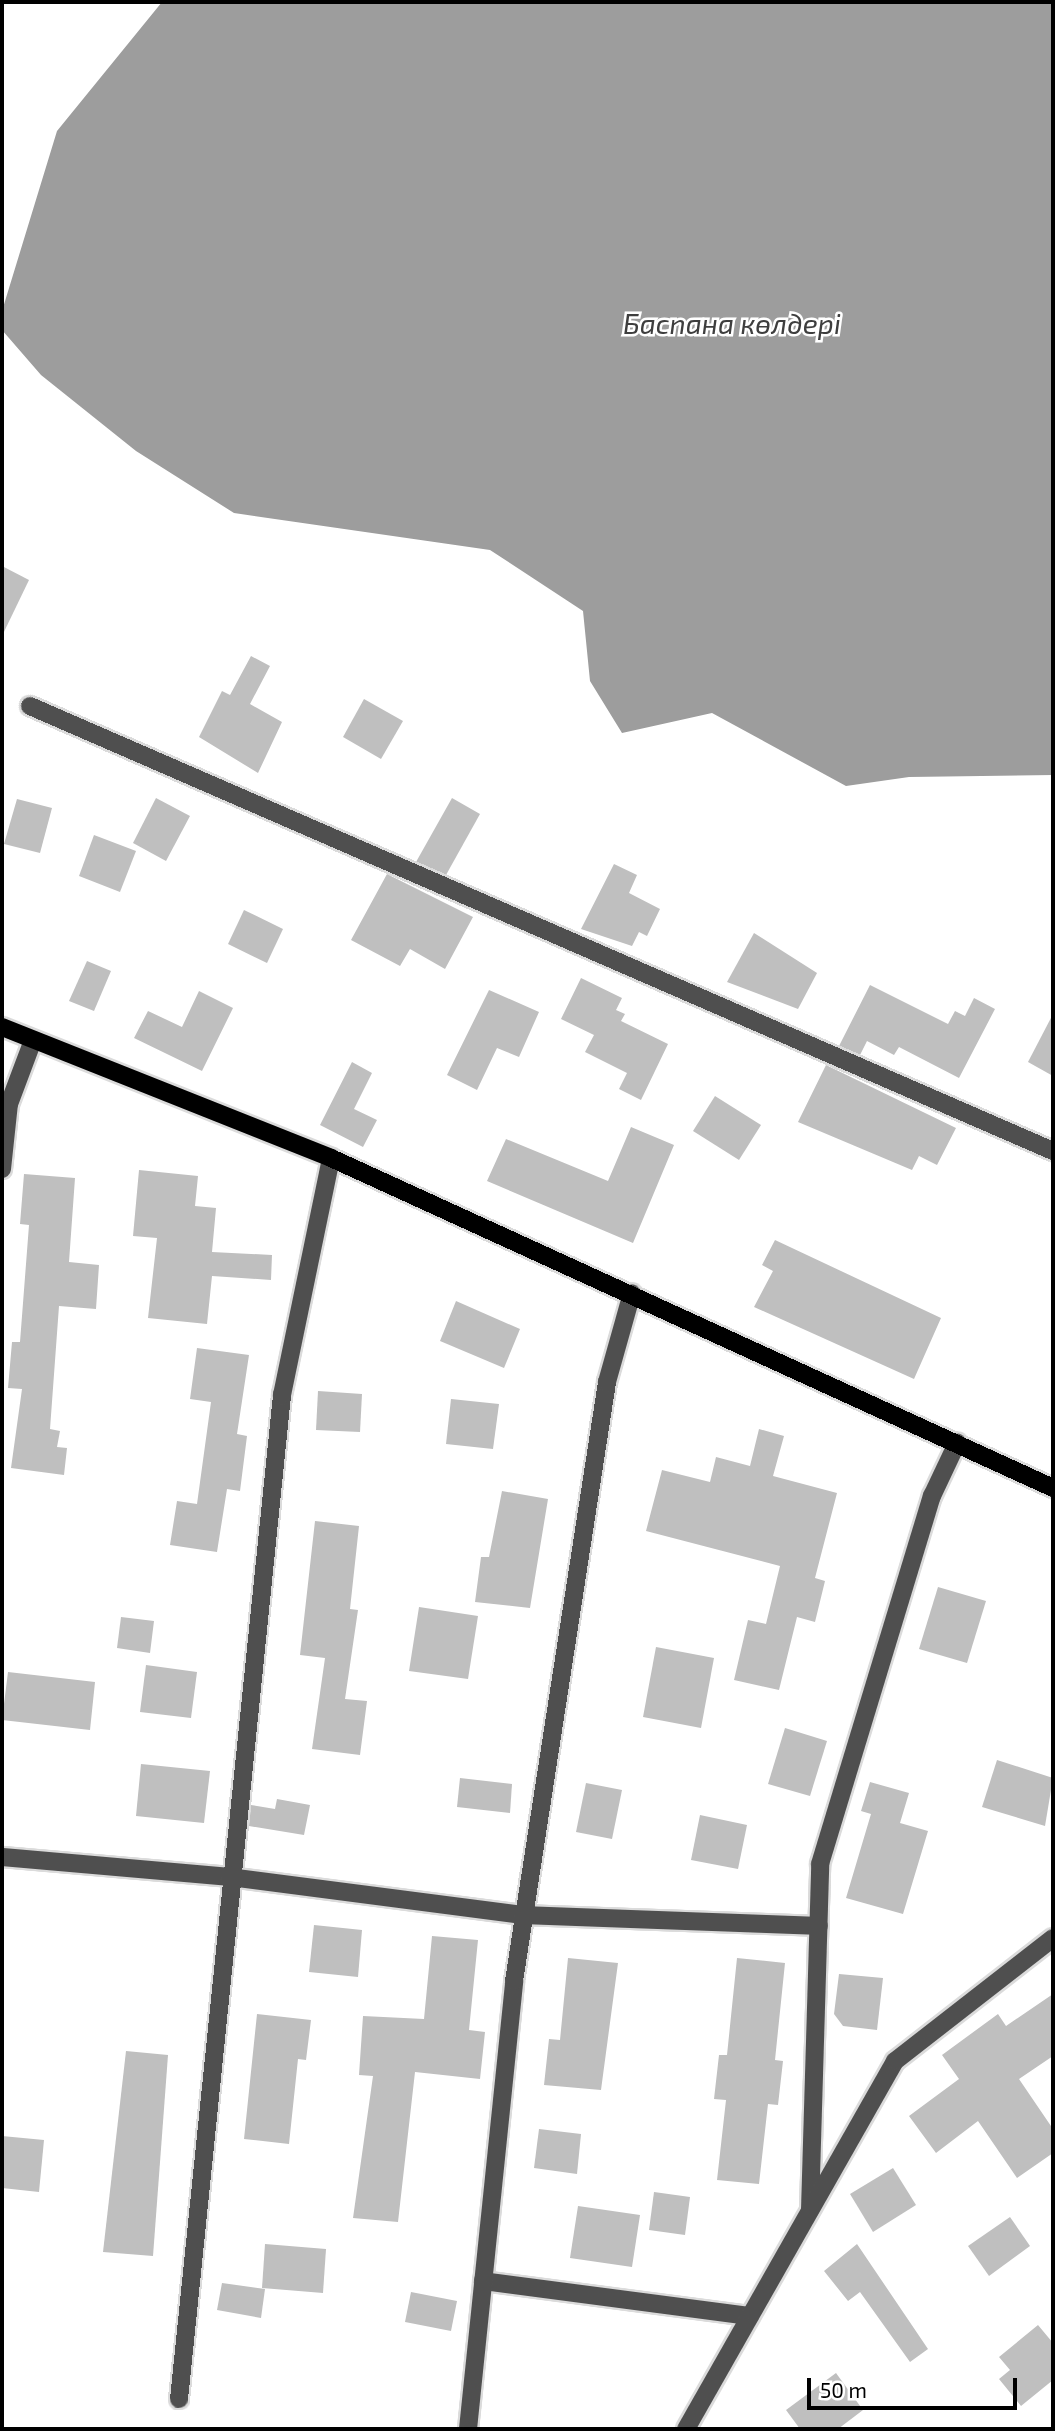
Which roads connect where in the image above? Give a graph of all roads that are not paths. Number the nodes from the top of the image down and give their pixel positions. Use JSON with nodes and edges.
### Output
{"nodes":[{"id":1,"x":30,"y":706,"type":"dead end"},
{"id":2,"x":2,"y":1027,"type":"edge"},
{"id":3,"x":33,"y":1040,"type":"junction"},
{"id":4,"x":1053,"y":1151,"type":"edge"},
{"id":5,"x":331,"y":1158,"type":"junction"},
{"id":6,"x":2,"y":1169,"type":"edge"},
{"id":7,"x":632,"y":1293,"type":"junction"},
{"id":8,"x":957,"y":1443,"type":"junction"},
{"id":9,"x":1053,"y":1488,"type":"edge"},
{"id":10,"x":2,"y":1857,"type":"edge"},
{"id":11,"x":230,"y":1877,"type":"junction"},
{"id":12,"x":524,"y":1915,"type":"junction"},
{"id":13,"x":819,"y":1926,"type":"junction"},
{"id":14,"x":1053,"y":1938,"type":"edge"},
{"id":15,"x":810,"y":2210,"type":"junction"},
{"id":16,"x":483,"y":2281,"type":"junction"},
{"id":17,"x":750,"y":2316,"type":"junction"},
{"id":18,"x":179,"y":2399,"type":"dead end"},
{"id":19,"x":468,"y":2429,"type":"edge"},
{"id":20,"x":686,"y":2429,"type":"edge"}],
"edges":[{"from":1,"to":4,"type":"street"},
{"from":2,"to":3,"type":"main road"},
{"from":3,"to":5,"type":"main road"},
{"from":3,"to":6,"type":"street"},
{"from":5,"to":7,"type":"main road"},
{"from":5,"to":11,"type":"street"},
{"from":7,"to":8,"type":"main road"},
{"from":7,"to":12,"type":"street"},
{"from":8,"to":9,"type":"main road"},
{"from":8,"to":13,"type":"street"},
{"from":10,"to":11,"type":"street"},
{"from":11,"to":12,"type":"street"},
{"from":11,"to":18,"type":"street"},
{"from":12,"to":13,"type":"street"},
{"from":12,"to":16,"type":"street"},
{"from":13,"to":15,"type":"street"},
{"from":14,"to":15,"type":"street"},
{"from":15,"to":17,"type":"street"},
{"from":16,"to":17,"type":"street"},
{"from":16,"to":19,"type":"street"},
{"from":17,"to":20,"type":"street"}]}
